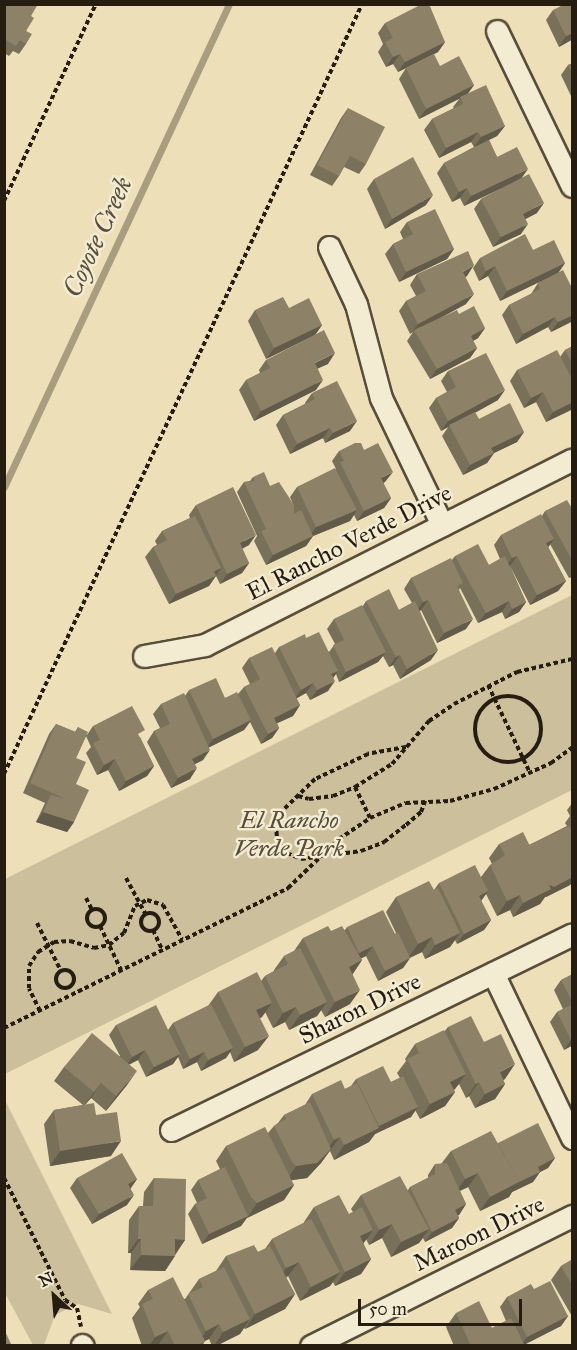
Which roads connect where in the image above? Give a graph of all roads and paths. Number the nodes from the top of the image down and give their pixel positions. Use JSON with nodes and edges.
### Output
{"nodes":[{"id":1,"x":96,"y":4,"type":"edge"},
{"id":2,"x":362,"y":4,"type":"edge"},
{"id":3,"x":497,"y":31,"type":"dead end"},
{"id":4,"x":573,"y":186,"type":"edge"},
{"id":5,"x":4,"y":201,"type":"edge"},
{"id":6,"x":329,"y":247,"type":"dead end"},
{"id":7,"x":573,"y":459,"type":"edge"},
{"id":8,"x":442,"y":525,"type":"junction"},
{"id":9,"x":144,"y":656,"type":"dead end"},
{"id":10,"x":573,"y":659,"type":"edge"},
{"id":11,"x":488,"y":685,"type":"junction"},
{"id":12,"x":494,"y":699,"type":"junction"},
{"id":13,"x":406,"y":747,"type":"junction"},
{"id":14,"x":573,"y":748,"type":"edge"},
{"id":15,"x":523,"y":759,"type":"junction"},
{"id":16,"x":530,"y":773,"type":"junction"},
{"id":17,"x":4,"y":774,"type":"edge"},
{"id":18,"x":355,"y":787,"type":"junction"},
{"id":19,"x":298,"y":796,"type":"junction"},
{"id":20,"x":425,"y":801,"type":"junction"},
{"id":21,"x":370,"y":818,"type":"junction"},
{"id":22,"x":320,"y":857,"type":"junction"},
{"id":23,"x":126,"y":878,"type":"dead end"},
{"id":24,"x":86,"y":898,"type":"dead end"},
{"id":25,"x":140,"y":903,"type":"junction"},
{"id":26,"x":92,"y":910,"type":"junction"},
{"id":27,"x":146,"y":915,"type":"junction"},
{"id":28,"x":37,"y":922,"type":"dead end"},
{"id":29,"x":100,"y":926,"type":"junction"},
{"id":30,"x":153,"y":930,"type":"junction"},
{"id":31,"x":573,"y":934,"type":"edge"},
{"id":32,"x":182,"y":939,"type":"junction"},
{"id":33,"x":109,"y":945,"type":"junction"},
{"id":34,"x":48,"y":946,"type":"junction"},
{"id":35,"x":162,"y":949,"type":"junction"},
{"id":36,"x":121,"y":970,"type":"junction"},
{"id":37,"x":61,"y":971,"type":"junction"},
{"id":38,"x":493,"y":973,"type":"junction"},
{"id":39,"x":69,"y":986,"type":"junction"},
{"id":40,"x":72,"y":994,"type":"junction"},
{"id":41,"x":40,"y":1011,"type":"junction"},
{"id":42,"x":4,"y":1028,"type":"edge"},
{"id":43,"x":171,"y":1130,"type":"dead end"},
{"id":44,"x":573,"y":1138,"type":"edge"},
{"id":45,"x":4,"y":1178,"type":"edge"},
{"id":46,"x":573,"y":1216,"type":"edge"},
{"id":47,"x":82,"y":1345,"type":"edge"},
{"id":48,"x":311,"y":1346,"type":"edge"}],
"edges":[{"from":1,"to":5,"type":"path"},
{"from":2,"to":17,"type":"path"},
{"from":3,"to":4,"type":"street"},
{"from":6,"to":8,"type":"street"},
{"from":7,"to":8,"type":"street","name":"El Rancho Verde Drive"},
{"from":8,"to":9,"type":"street","name":"El Rancho Verde Drive"},
{"from":10,"to":11,"type":"path"},
{"from":11,"to":12,"type":"path"},
{"from":11,"to":13,"type":"path"},
{"from":12,"to":15,"type":"path"},
{"from":12,"to":15,"type":"path"},
{"from":12,"to":15,"type":"path"},
{"from":13,"to":18,"type":"path"},
{"from":13,"to":19,"type":"path"},
{"from":14,"to":16,"type":"path"},
{"from":15,"to":16,"type":"path"},
{"from":16,"to":20,"type":"path"},
{"from":18,"to":19,"type":"path"},
{"from":18,"to":21,"type":"path"},
{"from":19,"to":22,"type":"path"},
{"from":20,"to":21,"type":"path"},
{"from":20,"to":22,"type":"path"},
{"from":21,"to":22,"type":"path"},
{"from":22,"to":32,"type":"path"},
{"from":23,"to":25,"type":"path"},
{"from":24,"to":26,"type":"path"},
{"from":25,"to":27,"type":"path"},
{"from":25,"to":32,"type":"path"},
{"from":25,"to":33,"type":"path"},
{"from":26,"to":29,"type":"path"},
{"from":26,"to":29,"type":"path"},
{"from":27,"to":30,"type":"path"},
{"from":27,"to":30,"type":"path"},
{"from":28,"to":34,"type":"path"},
{"from":29,"to":33,"type":"path"},
{"from":30,"to":35,"type":"path"},
{"from":31,"to":38,"type":"street","name":"Sharon Drive"},
{"from":32,"to":35,"type":"path"},
{"from":33,"to":34,"type":"path"},
{"from":33,"to":36,"type":"path"},
{"from":34,"to":37,"type":"path"},
{"from":34,"to":41,"type":"path"},
{"from":35,"to":36,"type":"path"},
{"from":36,"to":40,"type":"path"},
{"from":37,"to":39,"type":"path"},
{"from":37,"to":39,"type":"path"},
{"from":38,"to":43,"type":"street","name":"Sharon Drive"},
{"from":38,"to":44,"type":"street"},
{"from":39,"to":40,"type":"path"},
{"from":40,"to":41,"type":"path"},
{"from":41,"to":42,"type":"path"},
{"from":45,"to":47,"type":"path"},
{"from":46,"to":48,"type":"street","name":"Maroon Drive"}]}
